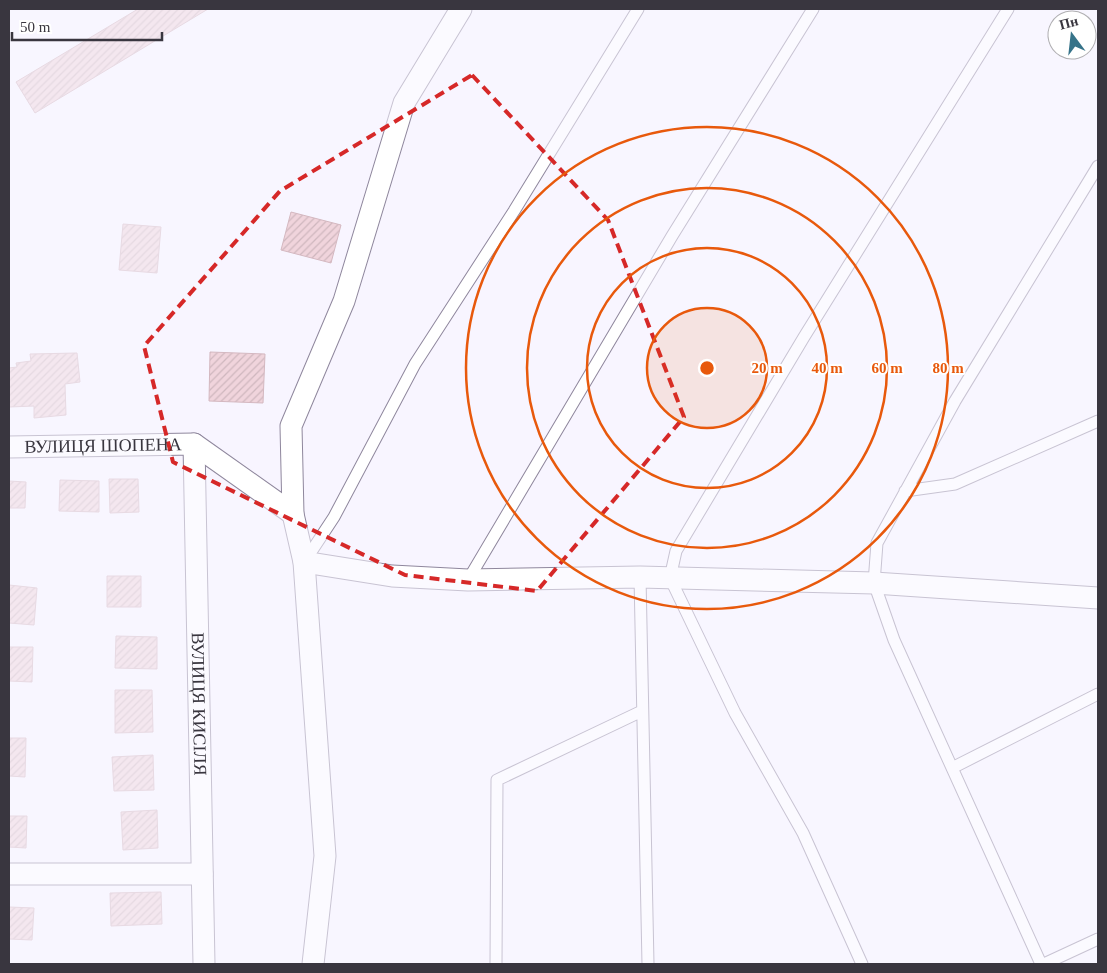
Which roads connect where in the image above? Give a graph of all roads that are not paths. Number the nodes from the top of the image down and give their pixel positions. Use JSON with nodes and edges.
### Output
{"nodes":[{"id":1,"x":461,"y":9,"type":"edge"},
{"id":2,"x":638,"y":9,"type":"edge"},
{"id":3,"x":813,"y":9,"type":"edge"},
{"id":4,"x":1008,"y":9,"type":"edge"},
{"id":5,"x":1098,"y":166,"type":"edge"},
{"id":6,"x":1098,"y":182,"type":"edge"},
{"id":7,"x":1085,"y":188,"type":"junction"},
{"id":8,"x":1098,"y":421,"type":"edge"},
{"id":9,"x":194,"y":444,"type":"junction"},
{"id":10,"x":9,"y":447,"type":"edge"},
{"id":11,"x":906,"y":491,"type":"junction"},
{"id":12,"x":293,"y":514,"type":"junction"},
{"id":13,"x":304,"y":562,"type":"junction"},
{"id":14,"x":640,"y":577,"type":"junction"},
{"id":15,"x":670,"y":578,"type":"junction"},
{"id":16,"x":468,"y":580,"type":"junction"},
{"id":17,"x":874,"y":583,"type":"junction"},
{"id":18,"x":1098,"y":598,"type":"edge"},
{"id":19,"x":1098,"y":694,"type":"edge"},
{"id":20,"x":642,"y":711,"type":"junction"},
{"id":21,"x":952,"y":768,"type":"junction"},
{"id":22,"x":9,"y":874,"type":"edge"},
{"id":23,"x":202,"y":874,"type":"junction"},
{"id":24,"x":1098,"y":938,"type":"edge"},
{"id":25,"x":204,"y":964,"type":"edge"},
{"id":26,"x":313,"y":964,"type":"edge"},
{"id":27,"x":496,"y":964,"type":"edge"},
{"id":28,"x":648,"y":964,"type":"edge"},
{"id":29,"x":862,"y":964,"type":"edge"},
{"id":30,"x":1042,"y":964,"type":"edge"}],
"edges":[{"from":1,"to":12,"type":"street"},
{"from":2,"to":13,"type":"lane"},
{"from":3,"to":16,"type":"lane"},
{"from":4,"to":15,"type":"lane"},
{"from":5,"to":7,"type":"lane"},
{"from":6,"to":7,"type":"lane"},
{"from":7,"to":11,"type":"lane"},
{"from":8,"to":11,"type":"lane"},
{"from":9,"to":10,"type":"street","name":"ВУЛИЦЯ ШОПЕНА"},
{"from":9,"to":12,"type":"street","name":"ВУЛИЦЯ ШОПЕНА"},
{"from":9,"to":23,"type":"street","name":"ВУЛИЦЯ КИСІЛЯ"},
{"from":11,"to":17,"type":"lane"},
{"from":12,"to":13,"type":"street"},
{"from":13,"to":16,"type":"street"},
{"from":13,"to":26,"type":"street"},
{"from":14,"to":15,"type":"street"},
{"from":14,"to":16,"type":"street"},
{"from":14,"to":20,"type":"lane"},
{"from":15,"to":17,"type":"street"},
{"from":15,"to":29,"type":"lane"},
{"from":17,"to":18,"type":"street"},
{"from":17,"to":21,"type":"lane"},
{"from":19,"to":21,"type":"lane"},
{"from":20,"to":27,"type":"lane"},
{"from":20,"to":28,"type":"lane"},
{"from":21,"to":30,"type":"lane"},
{"from":22,"to":23,"type":"street"},
{"from":23,"to":25,"type":"street","name":"ВУЛИЦЯ КИСІЛЯ"},
{"from":24,"to":30,"type":"lane"}]}
